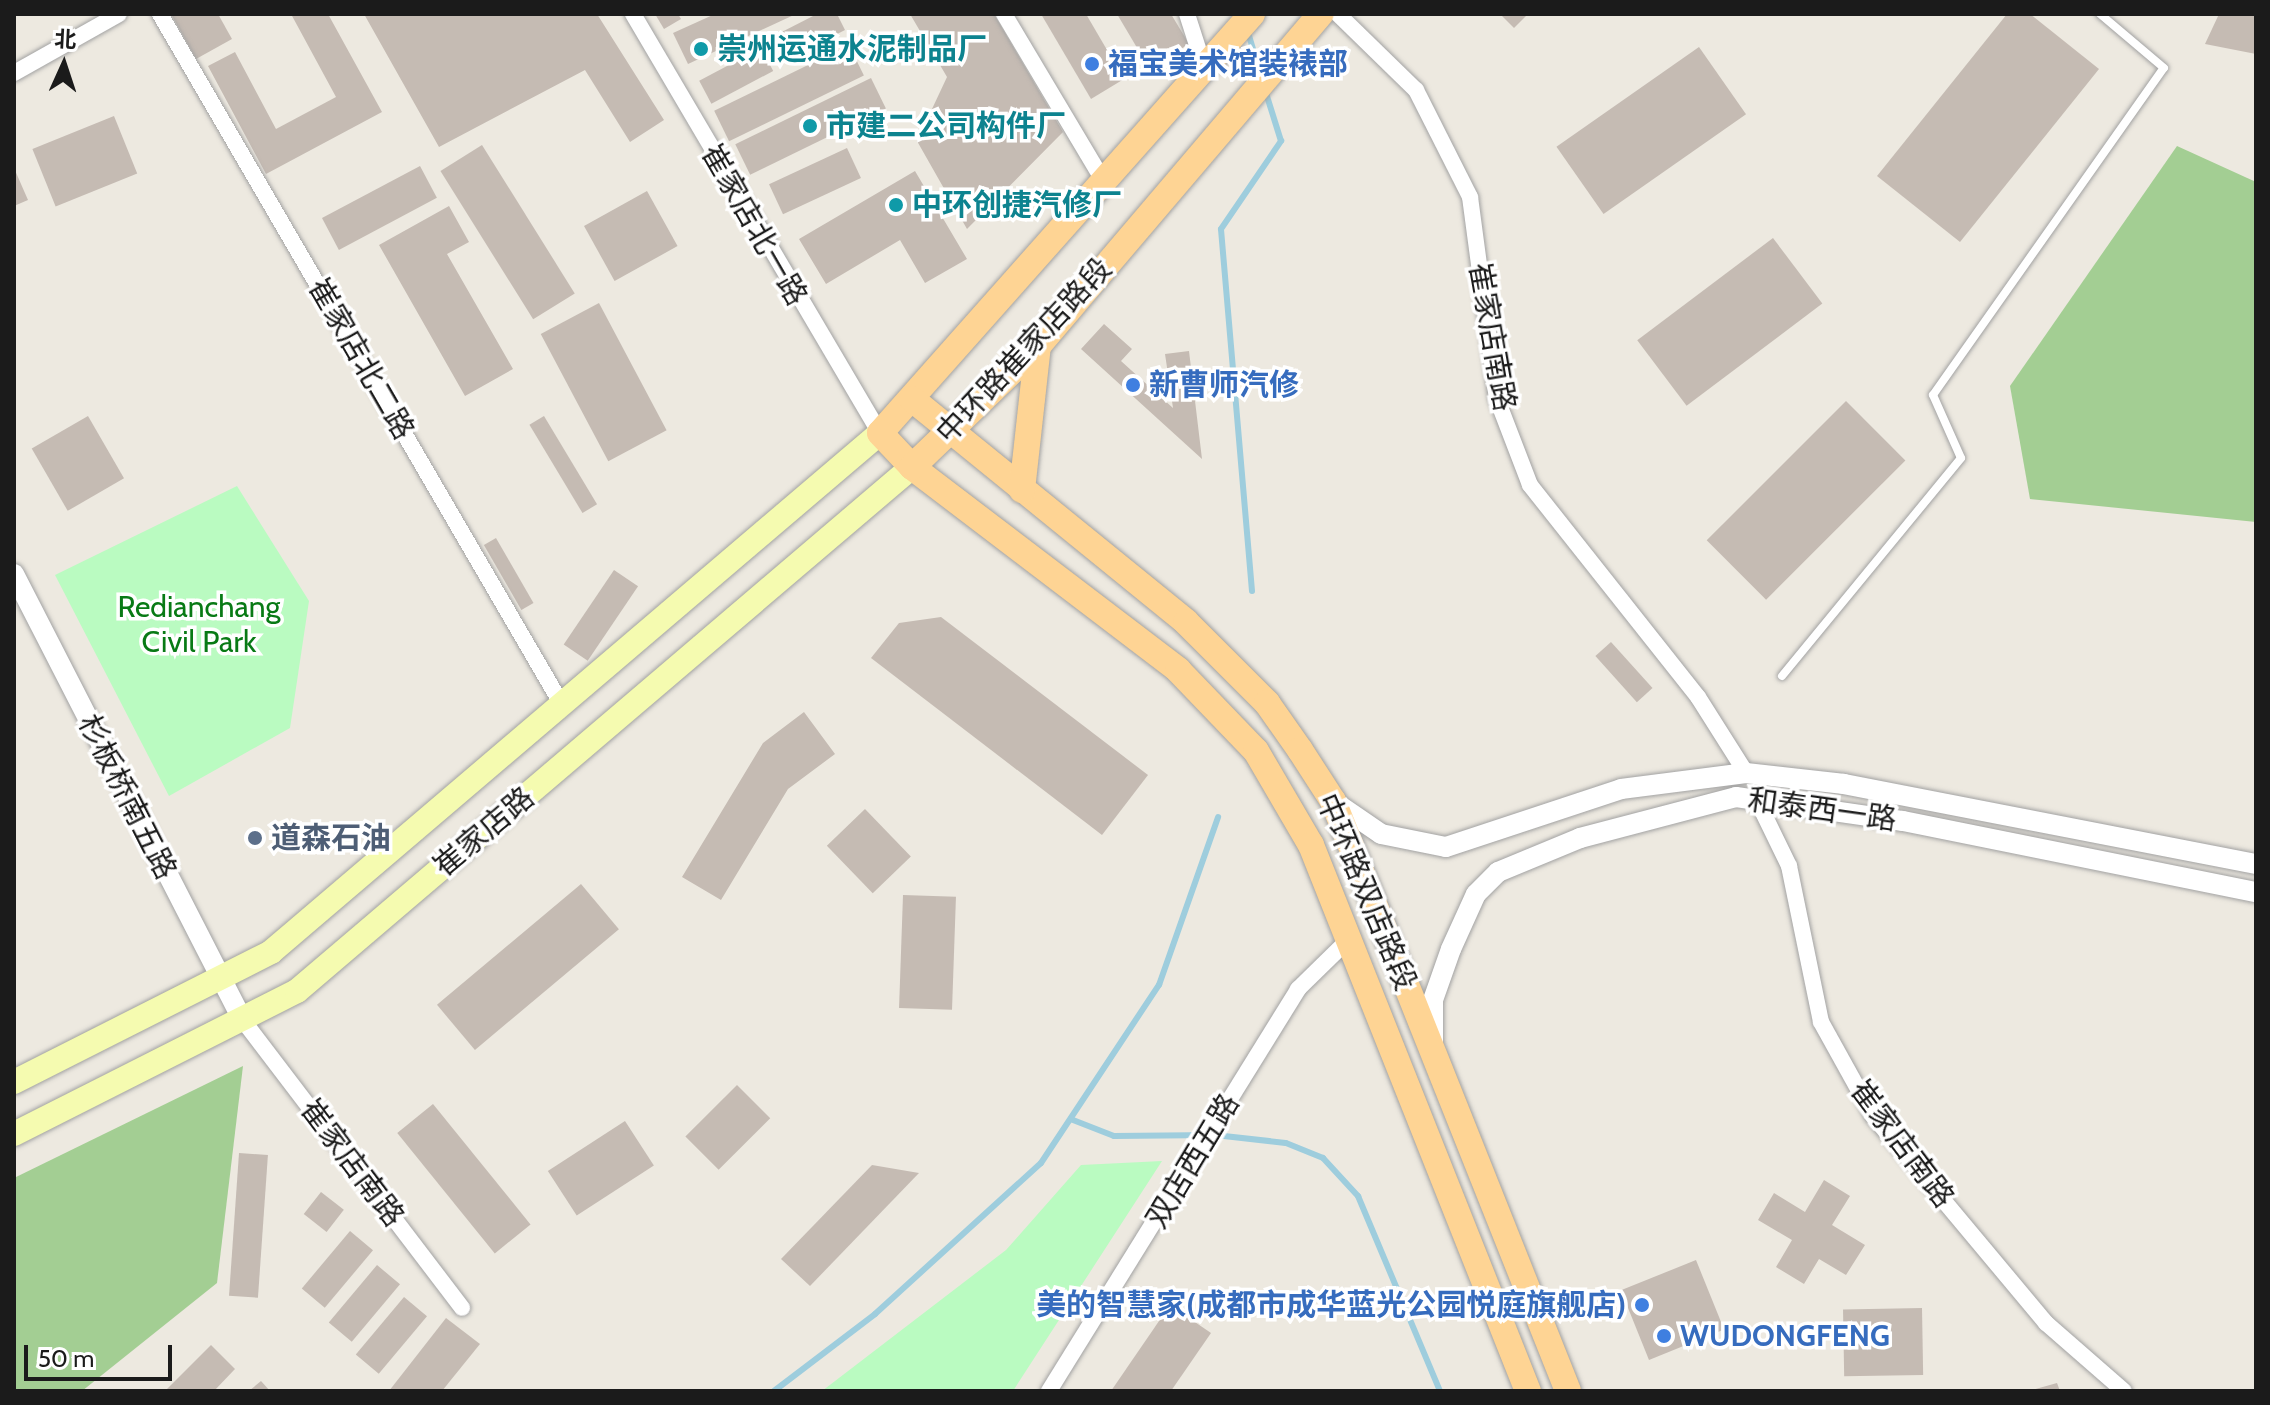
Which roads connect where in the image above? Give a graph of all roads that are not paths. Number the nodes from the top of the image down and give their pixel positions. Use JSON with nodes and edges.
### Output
{"nodes":[{"id":1,"x":119,"y":14,"type":"edge"},
{"id":2,"x":160,"y":14,"type":"edge"},
{"id":3,"x":633,"y":14,"type":"edge"},
{"id":4,"x":1004,"y":14,"type":"edge"},
{"id":5,"x":1187,"y":14,"type":"edge"},
{"id":6,"x":1252,"y":14,"type":"edge"},
{"id":7,"x":1321,"y":14,"type":"edge"},
{"id":8,"x":1338,"y":14,"type":"edge"},
{"id":9,"x":2100,"y":14,"type":"edge"},
{"id":10,"x":1210,"y":64,"type":"junction"},
{"id":11,"x":14,"y":73,"type":"edge"},
{"id":12,"x":1106,"y":185,"type":"junction"},
{"id":13,"x":1038,"y":346,"type":"junction"},
{"id":14,"x":912,"y":399,"type":"junction"},
{"id":15,"x":880,"y":433,"type":"junction"},
{"id":16,"x":949,"y":433,"type":"junction"},
{"id":17,"x":912,"y":467,"type":"junction"},
{"id":18,"x":1022,"y":490,"type":"junction"},
{"id":19,"x":14,"y":574,"type":"edge"},
{"id":20,"x":1782,"y":676,"type":"dead end"},
{"id":21,"x":561,"y":703,"type":"junction"},
{"id":22,"x":1746,"y":773,"type":"junction"},
{"id":23,"x":1756,"y":798,"type":"junction"},
{"id":24,"x":1333,"y":801,"type":"junction"},
{"id":25,"x":2256,"y":864,"type":"edge"},
{"id":26,"x":2256,"y":892,"type":"edge"},
{"id":27,"x":1348,"y":940,"type":"junction"},
{"id":28,"x":219,"y":979,"type":"junction"},
{"id":29,"x":242,"y":1019,"type":"junction"},
{"id":30,"x":1432,"y":1055,"type":"junction"},
{"id":31,"x":14,"y":1082,"type":"edge"},
{"id":32,"x":14,"y":1134,"type":"edge"},
{"id":33,"x":462,"y":1308,"type":"dead end"},
{"id":34,"x":1049,"y":1391,"type":"edge"},
{"id":35,"x":1528,"y":1391,"type":"edge"},
{"id":36,"x":1568,"y":1391,"type":"edge"},
{"id":37,"x":2124,"y":1391,"type":"edge"}],
"edges":[{"from":1,"to":11,"type":"street"},
{"from":2,"to":21,"type":"street","name":"崔家店北二路"},
{"from":3,"to":15,"type":"street","name":"崔家店北一路"},
{"from":4,"to":12,"type":"street"},
{"from":5,"to":10,"type":"street"},
{"from":6,"to":10,"type":"main road","name":"中环路崔家店路段"},
{"from":7,"to":13,"type":"main road","name":"中环路崔家店路段"},
{"from":8,"to":22,"type":"street","name":"崔家店南路"},
{"from":9,"to":20,"type":"lane"},
{"from":10,"to":12,"type":"main road","name":"中环路崔家店路段"},
{"from":12,"to":14,"type":"main road","name":"中环路崔家店路段"},
{"from":13,"to":16,"type":"main road","name":"中环路崔家店路段"},
{"from":13,"to":18,"type":"main road"},
{"from":14,"to":15,"type":"main road","name":"中环路崔家店路段"},
{"from":14,"to":16,"type":"main road","name":"中环路双店路段"},
{"from":15,"to":17,"type":"main road","name":"中环路双店路段"},
{"from":15,"to":21,"type":"main road","name":"崔家店路"},
{"from":16,"to":17,"type":"main road","name":"中环路崔家店路段"},
{"from":16,"to":18,"type":"main road","name":"中环路双店路段"},
{"from":17,"to":27,"type":"main road","name":"中环路双店路段"},
{"from":17,"to":29,"type":"main road","name":"崔家店路"},
{"from":18,"to":24,"type":"main road","name":"中环路双店路段"},
{"from":19,"to":28,"type":"street","name":"杉板桥南五路"},
{"from":21,"to":28,"type":"main road","name":"崔家店路"},
{"from":22,"to":24,"type":"street","name":"和泰西一路"},
{"from":22,"to":25,"type":"street","name":"和泰西一路"},
{"from":23,"to":26,"type":"street","name":"和泰西一路"},
{"from":23,"to":30,"type":"street","name":"和泰西一路"},
{"from":23,"to":37,"type":"street","name":"崔家店南路"},
{"from":24,"to":30,"type":"main road","name":"中环路双店路段"},
{"from":27,"to":34,"type":"street","name":"双店西五路"},
{"from":27,"to":35,"type":"main road","name":"中环路双店路段"},
{"from":28,"to":29,"type":"street","name":"杉板桥南五路"},
{"from":28,"to":31,"type":"main road","name":"崔家店路"},
{"from":29,"to":32,"type":"main road","name":"崔家店路"},
{"from":29,"to":33,"type":"street","name":"崔家店南路"},
{"from":30,"to":36,"type":"main road","name":"中环路双店路段"}]}
